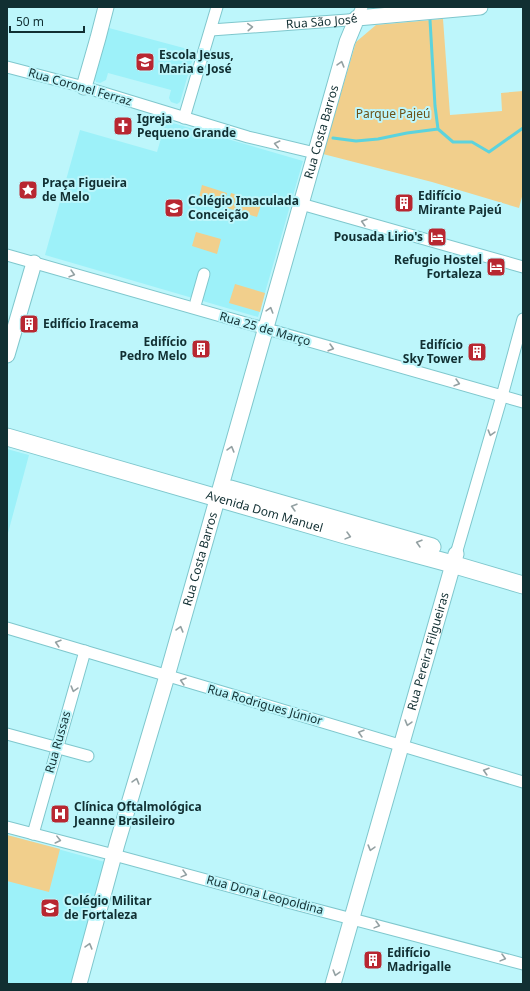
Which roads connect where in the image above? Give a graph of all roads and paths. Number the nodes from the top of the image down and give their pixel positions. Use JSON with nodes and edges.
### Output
{"nodes":[{"id":1,"x":106,"y":7,"type":"edge"},
{"id":2,"x":217,"y":7,"type":"edge"},
{"id":3,"x":480,"y":7,"type":"edge"},
{"id":4,"x":359,"y":13,"type":"edge"},
{"id":5,"x":211,"y":30,"type":"junction"},
{"id":6,"x":7,"y":67,"type":"edge"},
{"id":7,"x":84,"y":87,"type":"junction"},
{"id":8,"x":184,"y":118,"type":"junction"},
{"id":9,"x":315,"y":153,"type":"junction"},
{"id":10,"x":301,"y":204,"type":"junction"},
{"id":11,"x":7,"y":255,"type":"edge"},
{"id":12,"x":34,"y":263,"type":"junction"},
{"id":13,"x":523,"y":267,"type":"edge"},
{"id":14,"x":204,"y":274,"type":"dead end"},
{"id":15,"x":196,"y":302,"type":"dead end"},
{"id":16,"x":522,"y":324,"type":"edge"},
{"id":17,"x":265,"y":329,"type":"junction"},
{"id":18,"x":7,"y":355,"type":"edge"},
{"id":19,"x":502,"y":396,"type":"junction"},
{"id":20,"x":523,"y":402,"type":"edge"},
{"id":21,"x":7,"y":426,"type":"edge"},
{"id":22,"x":7,"y":437,"type":"edge"},
{"id":23,"x":218,"y":492,"type":"junction"},
{"id":24,"x":454,"y":559,"type":"junction"},
{"id":25,"x":523,"y":573,"type":"edge"},
{"id":26,"x":523,"y":585,"type":"edge"},
{"id":27,"x":7,"y":628,"type":"edge"},
{"id":28,"x":85,"y":651,"type":"junction"},
{"id":29,"x":167,"y":676,"type":"junction"},
{"id":30,"x":7,"y":734,"type":"edge"},
{"id":31,"x":401,"y":745,"type":"junction"},
{"id":32,"x":57,"y":748,"type":"junction"},
{"id":33,"x":88,"y":756,"type":"dead end"},
{"id":34,"x":523,"y":782,"type":"edge"},
{"id":35,"x":7,"y":827,"type":"edge"},
{"id":36,"x":33,"y":834,"type":"junction"},
{"id":37,"x":114,"y":854,"type":"junction"},
{"id":38,"x":351,"y":918,"type":"junction"},
{"id":39,"x":523,"y":964,"type":"edge"},
{"id":40,"x":79,"y":984,"type":"edge"},
{"id":41,"x":333,"y":984,"type":"edge"}],
"edges":[{"from":1,"to":7,"type":"street"},
{"from":2,"to":5,"type":"street"},
{"from":3,"to":4,"type":"street","name":"Rua São José"},
{"from":5,"to":4,"type":"street","name":"Rua São José","one_way":true},
{"from":9,"to":4,"type":"street","name":"Rua Costa Barros","one_way":true},
{"from":5,"to":8,"type":"street"},
{"from":6,"to":7,"type":"street","name":"Rua Coronel Ferraz"},
{"from":7,"to":8,"type":"street","name":"Rua Coronel Ferraz"},
{"from":9,"to":8,"type":"street","name":"Rua Coronel Ferraz","one_way":true},
{"from":9,"to":10,"type":"street","name":"Rua Costa Barros"},
{"from":13,"to":10,"type":"street","one_way":true},
{"from":17,"to":10,"type":"street","name":"Rua Costa Barros","one_way":true},
{"from":11,"to":12,"type":"street","name":"Rua 25 de Março"},
{"from":12,"to":17,"type":"street","name":"Rua 25 de Março","one_way":true},
{"from":12,"to":18,"type":"street"},
{"from":14,"to":15,"type":"street"},
{"from":16,"to":19,"type":"street","name":"Rua Pereira Filgueiras"},
{"from":17,"to":19,"type":"street","name":"Rua 25 de Março","one_way":true},
{"from":23,"to":17,"type":"street","name":"Rua Costa Barros","one_way":true},
{"from":19,"to":20,"type":"street","name":"Rua 25 de Março"},
{"from":19,"to":24,"type":"street","name":"Rua Pereira Filgueiras","one_way":true},
{"from":21,"to":23,"type":"main road","name":"Avenida Dom Manuel"},
{"from":22,"to":23,"type":"main road","name":"Avenida Dom Manuel"},
{"from":23,"to":24,"type":"main road","name":"Avenida Dom Manuel"},
{"from":29,"to":23,"type":"street","name":"Rua Costa Barros","one_way":true},
{"from":24,"to":25,"type":"main road","name":"Avenida Dom Manuel"},
{"from":24,"to":26,"type":"main road","name":"Avenida Dom Manuel"},
{"from":24,"to":31,"type":"street","name":"Rua Pereira Filgueiras","one_way":true},
{"from":28,"to":27,"type":"street","name":"Rua Rodrigues Júnior","one_way":true},
{"from":28,"to":29,"type":"street","name":"Rua Rodrigues Júnior"},
{"from":28,"to":32,"type":"street","name":"Rua Russas","one_way":true},
{"from":31,"to":29,"type":"street","name":"Rua Rodrigues Júnior","one_way":true},
{"from":37,"to":29,"type":"street","name":"Rua Costa Barros","one_way":true},
{"from":30,"to":32,"type":"street"},
{"from":34,"to":31,"type":"street","name":"Rua Rodrigues Júnior","one_way":true},
{"from":31,"to":38,"type":"street","name":"Rua Pereira Filgueiras","one_way":true},
{"from":32,"to":33,"type":"street"},
{"from":32,"to":36,"type":"street","name":"Rua Russas"},
{"from":35,"to":36,"type":"street","name":"Rua Dona Leopoldina"},
{"from":36,"to":37,"type":"street","name":"Rua Dona Leopoldina","one_way":true},
{"from":37,"to":38,"type":"street","name":"Rua Dona Leopoldina","one_way":true},
{"from":40,"to":37,"type":"street","name":"Rua Costa Barros","one_way":true},
{"from":38,"to":39,"type":"street","name":"Rua Dona Leopoldina","one_way":true},
{"from":38,"to":41,"type":"street","name":"Rua Pereira Filgueiras","one_way":true}]}
